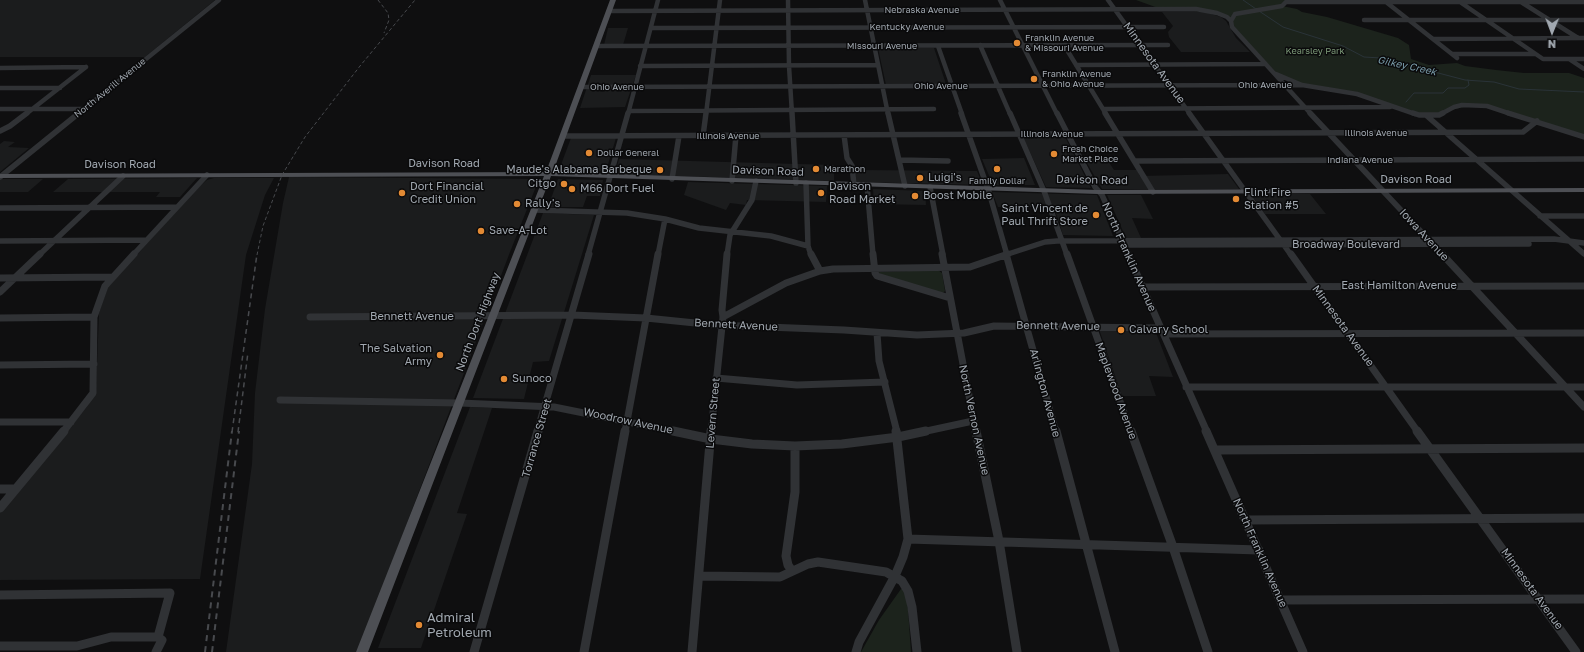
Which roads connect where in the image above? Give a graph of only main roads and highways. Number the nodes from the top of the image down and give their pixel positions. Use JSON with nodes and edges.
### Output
{"nodes":[{"id":1,"x":613,"y":0,"type":"edge"},
{"id":2,"x":549,"y":174,"type":"junction"},
{"id":3,"x":0,"y":176,"type":"edge"},
{"id":4,"x":1584,"y":190,"type":"edge"},
{"id":5,"x":362,"y":652,"type":"edge"}],
"edges":[{"from":1,"to":2,"type":"main road","name":"North Dort Highway"},
{"from":2,"to":3,"type":"main road","name":"Davison Road"},
{"from":2,"to":4,"type":"main road","name":"Davison Road"},
{"from":2,"to":5,"type":"main road","name":"North Dort Highway"}]}
